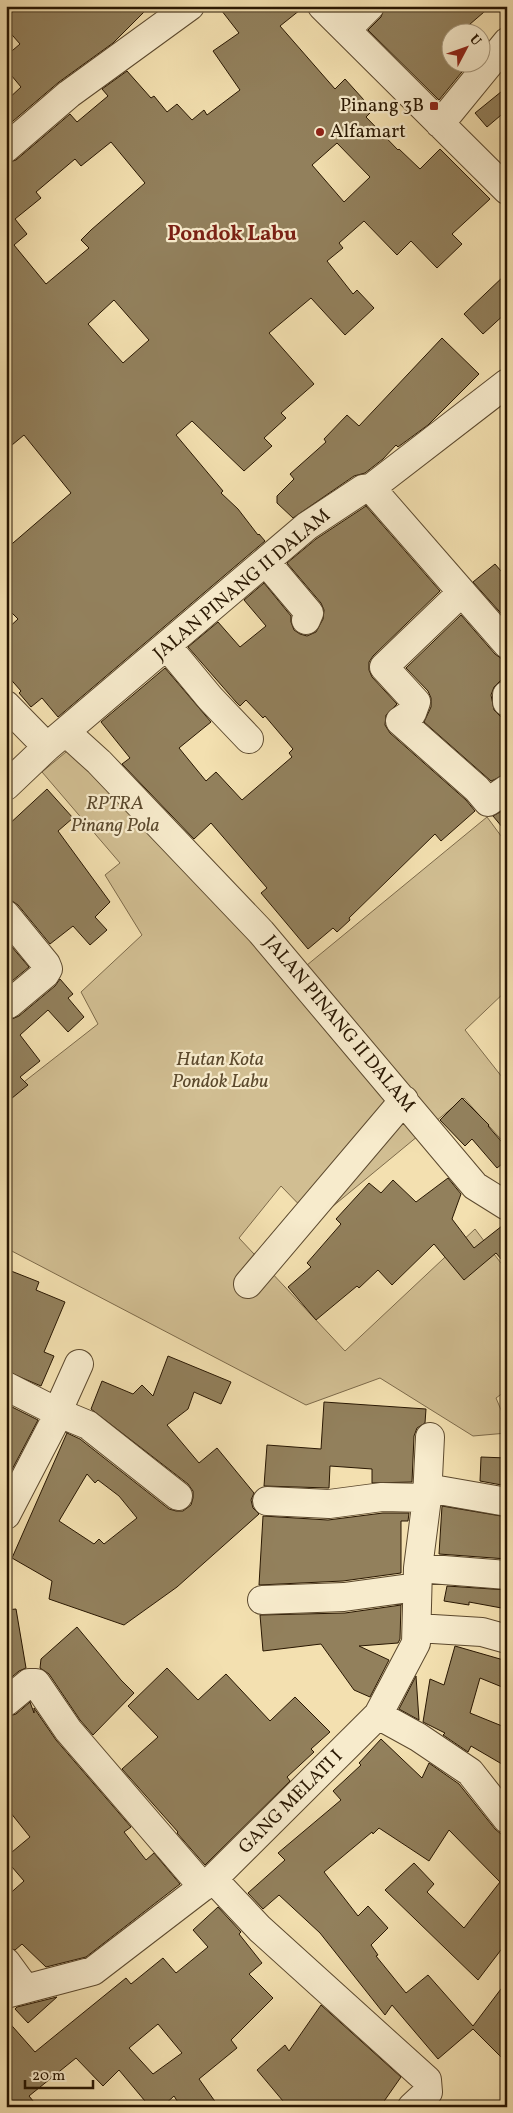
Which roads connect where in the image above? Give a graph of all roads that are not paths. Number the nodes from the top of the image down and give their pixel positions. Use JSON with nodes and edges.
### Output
{"nodes":[{"id":1,"x":190,"y":6,"type":"edge"},
{"id":2,"x":322,"y":6,"type":"edge"},
{"id":3,"x":370,"y":6,"type":"edge"},
{"id":4,"x":346,"y":30,"type":"junction"},
{"id":5,"x":507,"y":42,"type":"edge"},
{"id":6,"x":440,"y":124,"type":"junction"},
{"id":7,"x":6,"y":148,"type":"edge"},
{"id":8,"x":507,"y":190,"type":"edge"},
{"id":9,"x":503,"y":394,"type":"edge"},
{"id":10,"x":371,"y":488,"type":"junction"},
{"id":11,"x":266,"y":562,"type":"junction"},
{"id":12,"x":461,"y":593,"type":"junction"},
{"id":13,"x":306,"y":620,"type":"dead end"},
{"id":14,"x":507,"y":644,"type":"edge"},
{"id":15,"x":167,"y":646,"type":"junction"},
{"id":16,"x":507,"y":695,"type":"edge"},
{"id":17,"x":507,"y":702,"type":"edge"},
{"id":18,"x":6,"y":705,"type":"edge"},
{"id":19,"x":249,"y":739,"type":"dead end"},
{"id":20,"x":57,"y":740,"type":"junction"},
{"id":21,"x":6,"y":786,"type":"edge"},
{"id":22,"x":507,"y":789,"type":"edge"},
{"id":23,"x":6,"y":916,"type":"edge"},
{"id":24,"x":9,"y":1004,"type":"dead end"},
{"id":25,"x":404,"y":1100,"type":"junction"},
{"id":26,"x":507,"y":1206,"type":"edge"},
{"id":27,"x":248,"y":1284,"type":"dead end"},
{"id":28,"x":79,"y":1364,"type":"dead end"},
{"id":29,"x":6,"y":1386,"type":"edge"},
{"id":30,"x":59,"y":1413,"type":"junction"},
{"id":31,"x":430,"y":1437,"type":"dead end"},
{"id":32,"x":427,"y":1493,"type":"junction"},
{"id":33,"x":178,"y":1496,"type":"dead end"},
{"id":34,"x":267,"y":1501,"type":"dead end"},
{"id":35,"x":507,"y":1502,"type":"edge"},
{"id":36,"x":6,"y":1515,"type":"edge"},
{"id":37,"x":507,"y":1575,"type":"edge"},
{"id":38,"x":418,"y":1577,"type":"junction"},
{"id":39,"x":262,"y":1600,"type":"dead end"},
{"id":40,"x":417,"y":1628,"type":"junction"},
{"id":41,"x":507,"y":1639,"type":"edge"},
{"id":42,"x":6,"y":1702,"type":"edge"},
{"id":43,"x":378,"y":1715,"type":"junction"},
{"id":44,"x":507,"y":1820,"type":"edge"},
{"id":45,"x":208,"y":1883,"type":"junction"},
{"id":46,"x":6,"y":1962,"type":"edge"},
{"id":47,"x":16,"y":1991,"type":"edge"},
{"id":48,"x":412,"y":2107,"type":"edge"}],
"edges":[{"from":1,"to":7,"type":"street"},
{"from":2,"to":4,"type":"street"},
{"from":3,"to":4,"type":"street"},
{"from":4,"to":6,"type":"street"},
{"from":5,"to":6,"type":"street"},
{"from":6,"to":8,"type":"street"},
{"from":9,"to":10,"type":"street","name":"JALAN PINANG II DALAM"},
{"from":10,"to":11,"type":"street","name":"JALAN PINANG II DALAM"},
{"from":10,"to":12,"type":"street"},
{"from":11,"to":13,"type":"street"},
{"from":11,"to":15,"type":"street","name":"JALAN PINANG II DALAM"},
{"from":12,"to":14,"type":"street"},
{"from":12,"to":22,"type":"street"},
{"from":15,"to":19,"type":"street"},
{"from":15,"to":20,"type":"street","name":"JALAN PINANG II DALAM"},
{"from":16,"to":17,"type":"street"},
{"from":18,"to":20,"type":"street"},
{"from":20,"to":21,"type":"street","name":"JALAN PINANG II DALAM"},
{"from":20,"to":25,"type":"street","name":"JALAN PINANG II DALAM"},
{"from":23,"to":24,"type":"street"},
{"from":25,"to":26,"type":"street","name":"JALAN PINANG II DALAM"},
{"from":25,"to":27,"type":"street"},
{"from":28,"to":30,"type":"street"},
{"from":29,"to":30,"type":"street"},
{"from":30,"to":33,"type":"street"},
{"from":30,"to":36,"type":"street"},
{"from":31,"to":32,"type":"street","name":"GANG MELATI I"},
{"from":32,"to":34,"type":"street"},
{"from":32,"to":35,"type":"street"},
{"from":32,"to":38,"type":"street","name":"GANG MELATI I"},
{"from":37,"to":38,"type":"street"},
{"from":38,"to":39,"type":"street"},
{"from":38,"to":40,"type":"street","name":"GANG MELATI I"},
{"from":40,"to":41,"type":"street"},
{"from":40,"to":43,"type":"street","name":"GANG MELATI I"},
{"from":42,"to":45,"type":"street"},
{"from":43,"to":44,"type":"street"},
{"from":43,"to":45,"type":"street","name":"GANG MELATI I"},
{"from":45,"to":47,"type":"street","name":"GANG MELATI I"},
{"from":45,"to":48,"type":"street"},
{"from":46,"to":47,"type":"street"}]}
